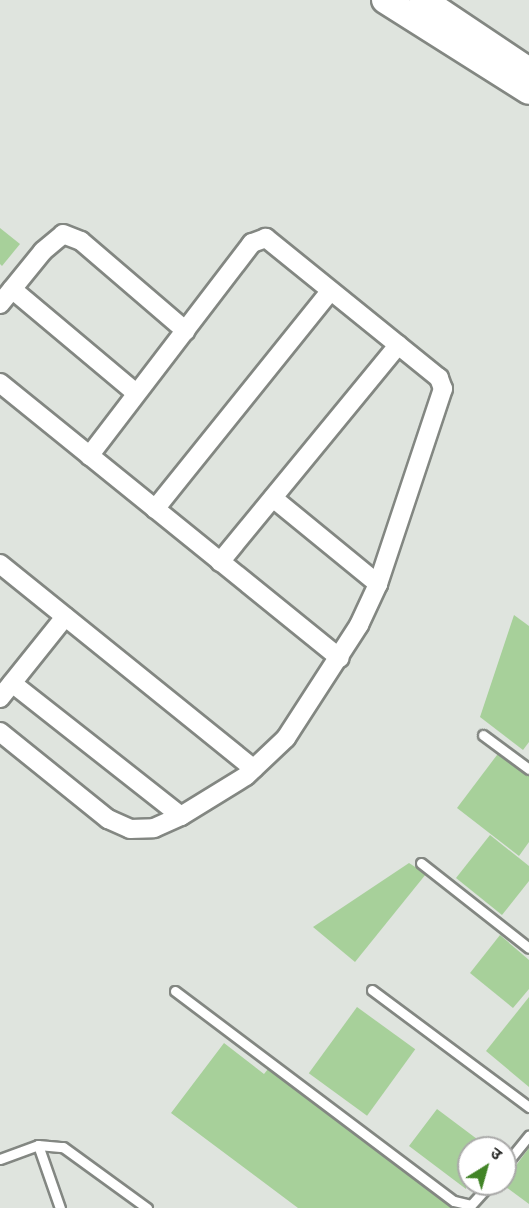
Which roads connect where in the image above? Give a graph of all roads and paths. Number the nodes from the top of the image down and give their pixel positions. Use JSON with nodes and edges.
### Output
{"nodes":[{"id":1,"x":385,"y":0,"type":"edge"},
{"id":2,"x":423,"y":0,"type":"edge"},
{"id":3,"x":529,"y":71,"type":"edge"},
{"id":4,"x":529,"y":91,"type":"edge"},
{"id":5,"x":12,"y":289,"type":"junction"},
{"id":6,"x":330,"y":291,"type":"junction"},
{"id":7,"x":0,"y":304,"type":"edge"},
{"id":8,"x":186,"y":331,"type":"junction"},
{"id":9,"x":398,"y":345,"type":"junction"},
{"id":10,"x":0,"y":383,"type":"edge"},
{"id":11,"x":136,"y":393,"type":"junction"},
{"id":12,"x":89,"y":456,"type":"junction"},
{"id":13,"x":273,"y":498,"type":"junction"},
{"id":14,"x":154,"y":509,"type":"junction"},
{"id":15,"x":220,"y":562,"type":"junction"},
{"id":16,"x":0,"y":564,"type":"edge"},
{"id":17,"x":378,"y":584,"type":"junction"},
{"id":18,"x":65,"y":617,"type":"junction"},
{"id":19,"x":340,"y":658,"type":"junction"},
{"id":20,"x":12,"y":683,"type":"junction"},
{"id":21,"x":0,"y":698,"type":"edge"},
{"id":22,"x":0,"y":732,"type":"edge"},
{"id":23,"x":483,"y":735,"type":"dead end"},
{"id":24,"x":254,"y":769,"type":"junction"},
{"id":25,"x":529,"y":770,"type":"edge"},
{"id":26,"x":181,"y":816,"type":"junction"},
{"id":27,"x":421,"y":863,"type":"dead end"},
{"id":28,"x":529,"y":948,"type":"edge"},
{"id":29,"x":372,"y":990,"type":"dead end"},
{"id":30,"x":175,"y":991,"type":"dead end"},
{"id":31,"x":529,"y":1107,"type":"edge"},
{"id":32,"x":529,"y":1135,"type":"edge"},
{"id":33,"x":38,"y":1145,"type":"junction"},
{"id":34,"x":517,"y":1150,"type":"edge"},
{"id":35,"x":0,"y":1159,"type":"edge"},
{"id":36,"x":480,"y":1196,"type":"edge"},
{"id":37,"x":60,"y":1208,"type":"edge"},
{"id":38,"x":147,"y":1208,"type":"edge"}],
"edges":[{"from":1,"to":4,"type":"main road"},
{"from":2,"to":3,"type":"main road"},
{"from":5,"to":7,"type":"street"},
{"from":5,"to":8,"type":"street"},
{"from":5,"to":11,"type":"street"},
{"from":6,"to":8,"type":"street"},
{"from":6,"to":9,"type":"street"},
{"from":6,"to":14,"type":"street"},
{"from":8,"to":11,"type":"street"},
{"from":9,"to":13,"type":"street"},
{"from":9,"to":17,"type":"street"},
{"from":10,"to":12,"type":"street"},
{"from":11,"to":12,"type":"street"},
{"from":12,"to":14,"type":"street"},
{"from":13,"to":15,"type":"street"},
{"from":13,"to":17,"type":"street"},
{"from":14,"to":15,"type":"street"},
{"from":15,"to":19,"type":"street"},
{"from":16,"to":18,"type":"street"},
{"from":17,"to":19,"type":"street"},
{"from":18,"to":20,"type":"street"},
{"from":18,"to":24,"type":"street"},
{"from":19,"to":24,"type":"street"},
{"from":20,"to":21,"type":"street"},
{"from":20,"to":26,"type":"street"},
{"from":22,"to":26,"type":"street"},
{"from":23,"to":25,"type":"lane"},
{"from":24,"to":26,"type":"street"},
{"from":27,"to":28,"type":"lane"},
{"from":29,"to":31,"type":"lane"},
{"from":30,"to":36,"type":"lane"},
{"from":32,"to":34,"type":"lane"},
{"from":33,"to":35,"type":"lane"},
{"from":33,"to":37,"type":"lane"},
{"from":33,"to":38,"type":"lane"}]}
